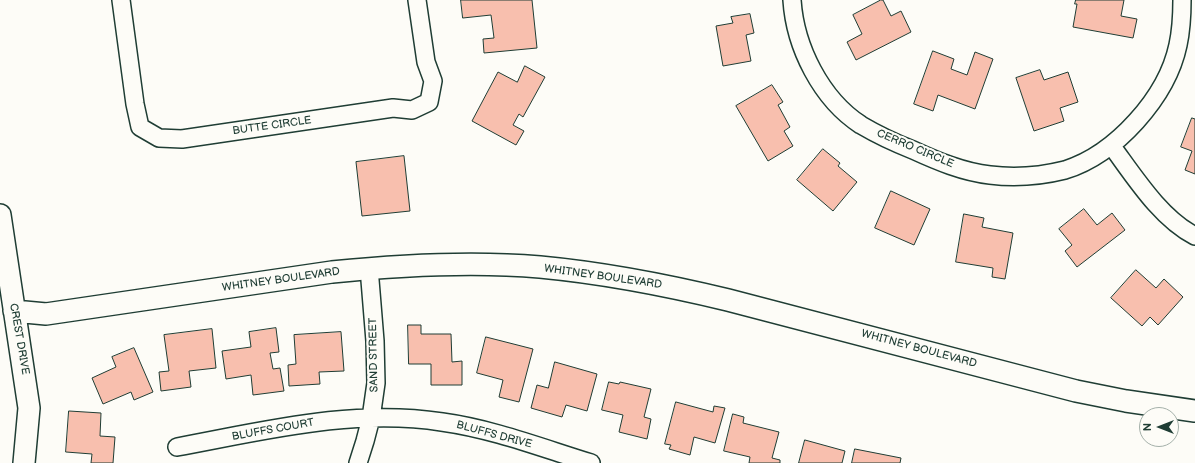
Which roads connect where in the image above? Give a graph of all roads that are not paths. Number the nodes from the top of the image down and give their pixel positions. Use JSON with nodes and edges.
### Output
{"nodes":[{"id":1,"x":121,"y":0,"type":"edge"},
{"id":2,"x":417,"y":0,"type":"edge"},
{"id":3,"x":792,"y":0,"type":"edge"},
{"id":4,"x":1182,"y":0,"type":"edge"},
{"id":5,"x":1111,"y":145,"type":"junction"},
{"id":6,"x":0,"y":215,"type":"edge"},
{"id":7,"x":1195,"y":236,"type":"edge"},
{"id":8,"x":369,"y":268,"type":"junction"},
{"id":9,"x":7,"y":312,"type":"edge"},
{"id":10,"x":1195,"y":411,"type":"edge"},
{"id":11,"x":371,"y":418,"type":"junction"},
{"id":12,"x":177,"y":448,"type":"dead end"},
{"id":13,"x":24,"y":463,"type":"edge"},
{"id":14,"x":358,"y":463,"type":"edge"},
{"id":15,"x":591,"y":463,"type":"edge"}],
"edges":[{"from":1,"to":2,"type":"street","name":"BUTTE CIRCLE"},
{"from":3,"to":5,"type":"street","name":"CERRO CIRCLE"},
{"from":4,"to":5,"type":"street","name":"CERRO CIRCLE"},
{"from":5,"to":7,"type":"street"},
{"from":6,"to":9,"type":"street","name":"CREST DRIVE"},
{"from":8,"to":9,"type":"street","name":"WHITNEY BOULEVARD"},
{"from":8,"to":10,"type":"street","name":"WHITNEY BOULEVARD"},
{"from":8,"to":11,"type":"street","name":"SAND STREET"},
{"from":9,"to":13,"type":"street","name":"CREST DRIVE"},
{"from":11,"to":12,"type":"street","name":"BLUFFS COURT"},
{"from":11,"to":14,"type":"street","name":"SAND STREET"},
{"from":11,"to":15,"type":"street","name":"BLUFFS DRIVE"}]}
